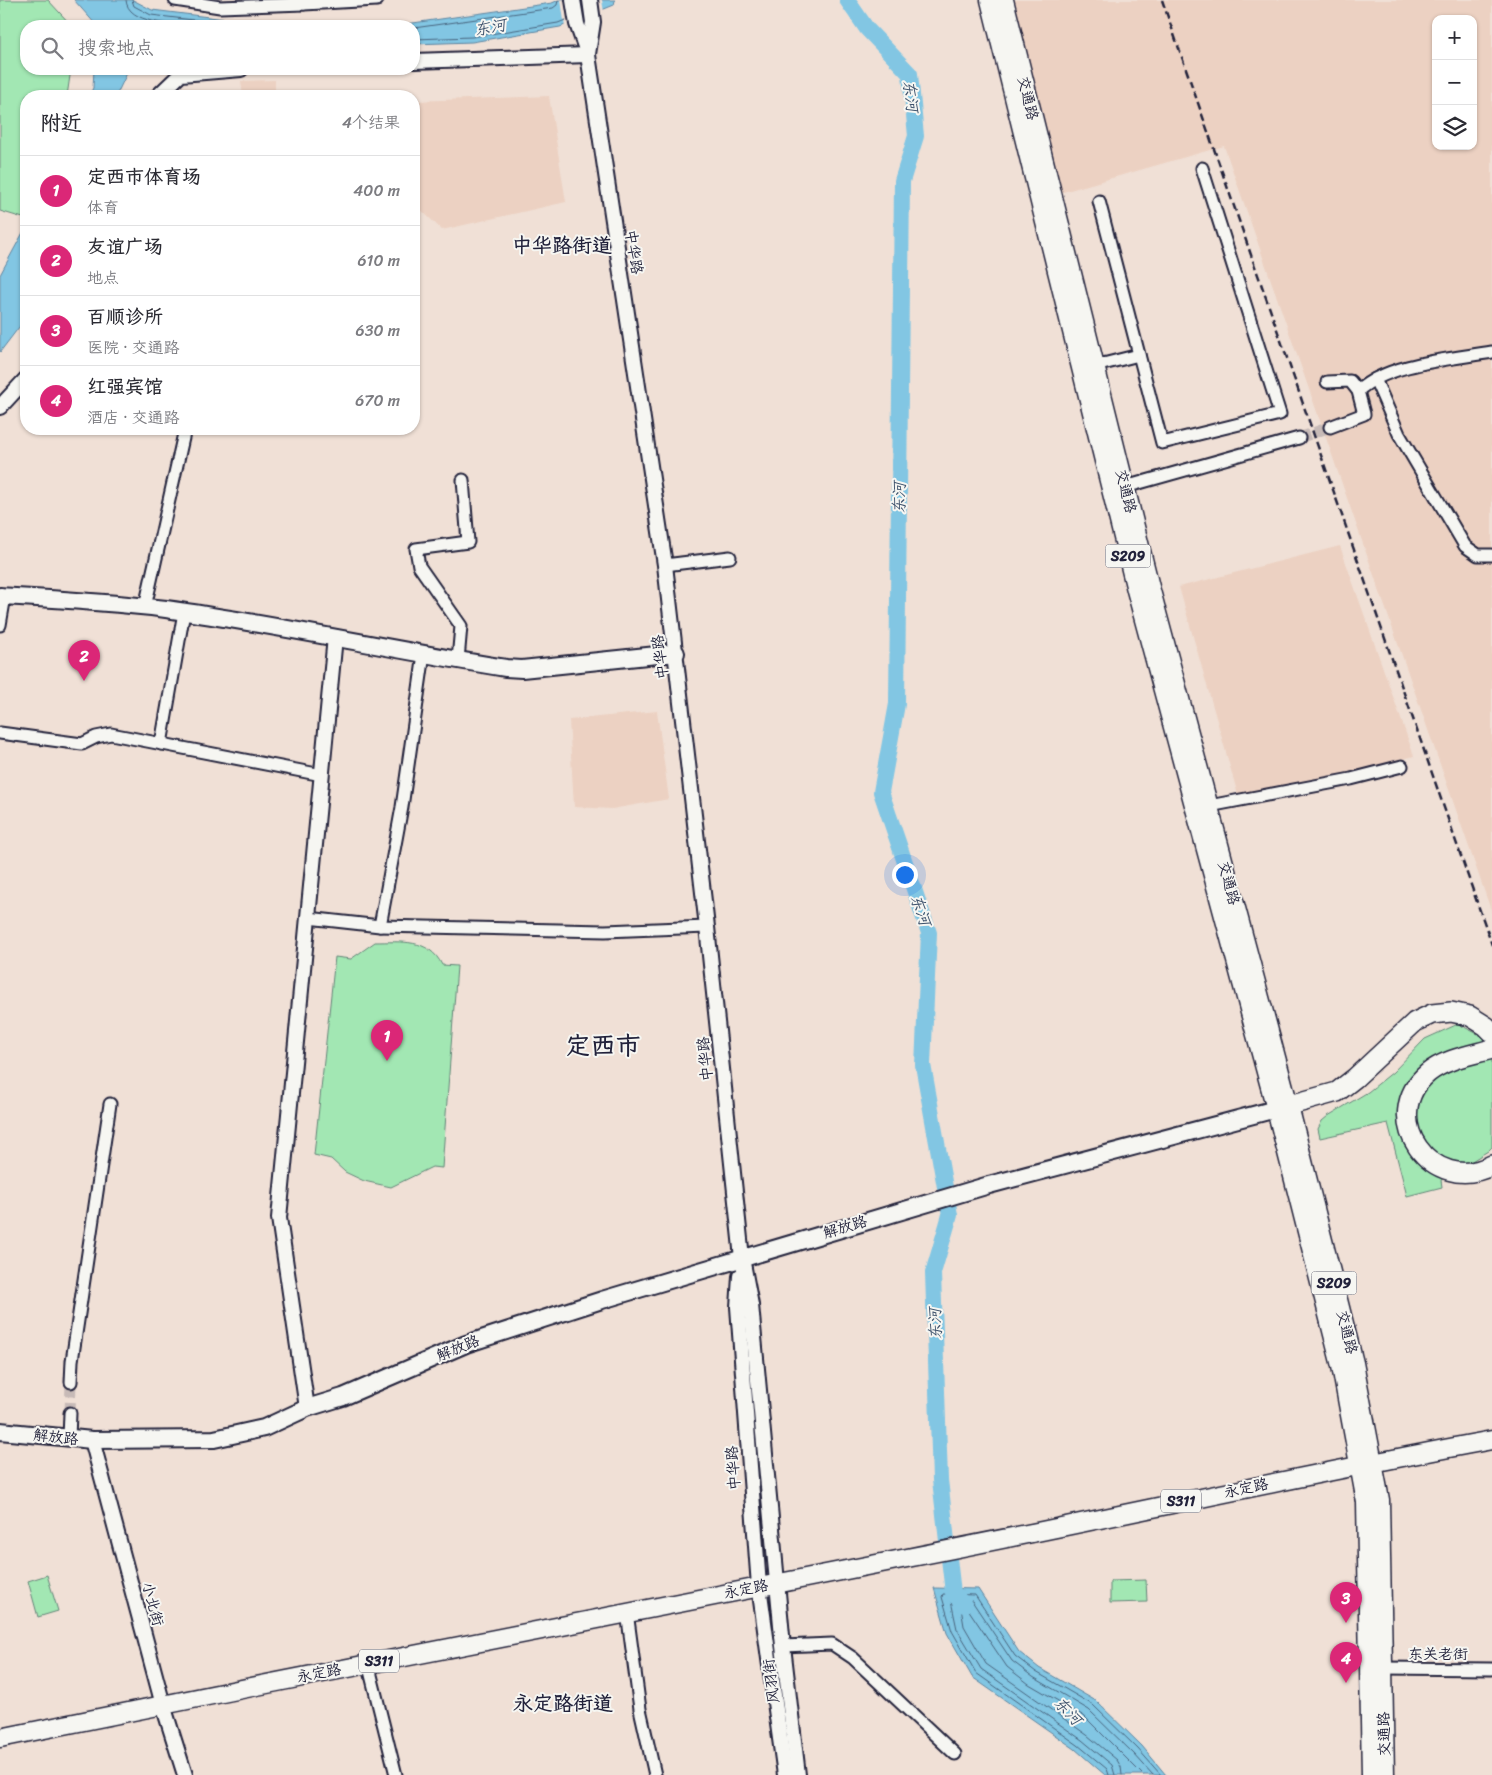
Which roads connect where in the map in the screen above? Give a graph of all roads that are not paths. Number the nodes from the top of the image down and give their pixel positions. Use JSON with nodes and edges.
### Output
{"nodes":[{"id":1,"x":175,"y":0,"type":"edge"},
{"id":2,"x":377,"y":0,"type":"edge"},
{"id":3,"x":573,"y":0,"type":"edge"},
{"id":4,"x":590,"y":0,"type":"edge"},
{"id":5,"x":990,"y":0,"type":"edge"},
{"id":6,"x":1004,"y":0,"type":"edge"},
{"id":7,"x":301,"y":2,"type":"edge"},
{"id":8,"x":588,"y":55,"type":"junction"},
{"id":9,"x":420,"y":61,"type":"edge"},
{"id":10,"x":180,"y":75,"type":"edge"},
{"id":11,"x":164,"y":90,"type":"edge"},
{"id":12,"x":1202,"y":168,"type":"dead end"},
{"id":13,"x":1099,"y":201,"type":"dead end"},
{"id":14,"x":1492,"y":352,"type":"edge"},
{"id":15,"x":1139,"y":355,"type":"junction"},
{"id":16,"x":1095,"y":366,"type":"junction"},
{"id":17,"x":1375,"y":379,"type":"junction"},
{"id":18,"x":1327,"y":382,"type":"dead end"},
{"id":19,"x":20,"y":385,"type":"edge"},
{"id":20,"x":1358,"y":391,"type":"junction"},
{"id":21,"x":0,"y":407,"type":"edge"},
{"id":22,"x":1330,"y":428,"type":"tunnel mouth"},
{"id":23,"x":184,"y":435,"type":"edge"},
{"id":24,"x":1300,"y":438,"type":"tunnel mouth"},
{"id":25,"x":463,"y":480,"type":"dead end"},
{"id":26,"x":1125,"y":488,"type":"junction"},
{"id":27,"x":1492,"y":555,"type":"edge"},
{"id":28,"x":730,"y":557,"type":"dead end"},
{"id":29,"x":666,"y":565,"type":"junction"},
{"id":30,"x":2,"y":596,"type":"edge"},
{"id":31,"x":145,"y":607,"type":"junction"},
{"id":32,"x":184,"y":612,"type":"junction"},
{"id":33,"x":0,"y":624,"type":"edge"},
{"id":34,"x":335,"y":637,"type":"junction"},
{"id":35,"x":676,"y":653,"type":"junction"},
{"id":36,"x":424,"y":654,"type":"junction"},
{"id":37,"x":458,"y":660,"type":"junction"},
{"id":38,"x":0,"y":732,"type":"edge"},
{"id":39,"x":162,"y":744,"type":"junction"},
{"id":40,"x":1402,"y":766,"type":"dead end"},
{"id":41,"x":322,"y":775,"type":"junction"},
{"id":42,"x":1209,"y":806,"type":"junction"},
{"id":43,"x":308,"y":918,"type":"junction"},
{"id":44,"x":380,"y":926,"type":"junction"},
{"id":45,"x":707,"y":927,"type":"junction"},
{"id":46,"x":1492,"y":1032,"type":"edge"},
{"id":47,"x":1492,"y":1049,"type":"edge"},
{"id":48,"x":110,"y":1104,"type":"dead end"},
{"id":49,"x":1283,"y":1108,"type":"junction"},
{"id":50,"x":1492,"y":1165,"type":"edge"},
{"id":51,"x":742,"y":1258,"type":"junction"},
{"id":52,"x":71,"y":1382,"type":"tunnel mouth"},
{"id":53,"x":307,"y":1408,"type":"junction"},
{"id":54,"x":70,"y":1413,"type":"tunnel mouth"},
{"id":55,"x":0,"y":1431,"type":"edge"},
{"id":56,"x":69,"y":1438,"type":"junction"},
{"id":57,"x":92,"y":1440,"type":"junction"},
{"id":58,"x":1492,"y":1440,"type":"edge"},
{"id":59,"x":1366,"y":1463,"type":"junction"},
{"id":60,"x":777,"y":1583,"type":"junction"},
{"id":61,"x":759,"y":1586,"type":"junction"},
{"id":62,"x":627,"y":1612,"type":"junction"},
{"id":63,"x":783,"y":1646,"type":"junction"},
{"id":64,"x":368,"y":1663,"type":"junction"},
{"id":65,"x":1383,"y":1668,"type":"junction"},
{"id":66,"x":1492,"y":1669,"type":"edge"},
{"id":67,"x":163,"y":1705,"type":"junction"},
{"id":68,"x":0,"y":1738,"type":"edge"},
{"id":69,"x":955,"y":1754,"type":"dead end"},
{"id":70,"x":185,"y":1775,"type":"edge"},
{"id":71,"x":396,"y":1775,"type":"edge"},
{"id":72,"x":655,"y":1775,"type":"edge"},
{"id":73,"x":785,"y":1775,"type":"edge"},
{"id":74,"x":798,"y":1775,"type":"edge"},
{"id":75,"x":1371,"y":1775,"type":"edge"},
{"id":76,"x":1385,"y":1775,"type":"edge"}],
"edges":[{"from":1,"to":7,"type":"street"},
{"from":2,"to":7,"type":"street"},
{"from":3,"to":8,"type":"street","name":"中华路"},
{"from":4,"to":8,"type":"street","name":"中华路"},
{"from":5,"to":49,"type":"main road","name":"交通路","number":"S209"},
{"from":6,"to":16,"type":"main road","name":"交通路","number":"S209"},
{"from":8,"to":9,"type":"street"},
{"from":8,"to":29,"type":"street","name":"中华路"},
{"from":10,"to":11,"type":"street"},
{"from":12,"to":15,"type":"street"},
{"from":13,"to":15,"type":"street"},
{"from":14,"to":17,"type":"street"},
{"from":15,"to":16,"type":"street"},
{"from":16,"to":26,"type":"main road","name":"交通路","number":"S209"},
{"from":17,"to":20,"type":"street"},
{"from":17,"to":27,"type":"street"},
{"from":18,"to":20,"type":"street"},
{"from":19,"to":21,"type":"street"},
{"from":20,"to":22,"type":"street"},
{"from":23,"to":31,"type":"street"},
{"from":24,"to":26,"type":"street"},
{"from":25,"to":37,"type":"street"},
{"from":26,"to":42,"type":"main road","name":"交通路","number":"S209"},
{"from":28,"to":29,"type":"street"},
{"from":29,"to":35,"type":"street","name":"中华路"},
{"from":30,"to":31,"type":"main road"},
{"from":30,"to":33,"type":"street"},
{"from":31,"to":32,"type":"main road"},
{"from":32,"to":34,"type":"main road"},
{"from":32,"to":39,"type":"street"},
{"from":34,"to":36,"type":"main road"},
{"from":34,"to":41,"type":"street"},
{"from":35,"to":37,"type":"main road"},
{"from":35,"to":45,"type":"street","name":"中华路"},
{"from":36,"to":37,"type":"main road"},
{"from":36,"to":44,"type":"street"},
{"from":38,"to":39,"type":"street"},
{"from":39,"to":41,"type":"street"},
{"from":40,"to":42,"type":"street"},
{"from":41,"to":43,"type":"street"},
{"from":42,"to":49,"type":"main road","name":"交通路","number":"S209"},
{"from":43,"to":44,"type":"street"},
{"from":43,"to":53,"type":"street"},
{"from":44,"to":45,"type":"street"},
{"from":45,"to":51,"type":"street","name":"中华路"},
{"from":46,"to":49,"type":"highway"},
{"from":47,"to":50,"type":"highway"},
{"from":48,"to":52,"type":"street"},
{"from":49,"to":51,"type":"main road","name":"解放路"},
{"from":49,"to":59,"type":"main road","name":"交通路","number":"S209"},
{"from":51,"to":53,"type":"main road","name":"解放路"},
{"from":51,"to":60,"type":"street","name":"中华路"},
{"from":51,"to":61,"type":"street","name":"中华路"},
{"from":53,"to":57,"type":"main road","name":"解放路"},
{"from":54,"to":56,"type":"street"},
{"from":55,"to":56,"type":"main road","name":"解放路"},
{"from":56,"to":57,"type":"main road","name":"解放路"},
{"from":57,"to":67,"type":"street","name":"小北街"},
{"from":58,"to":59,"type":"main road","name":"永定路"},
{"from":59,"to":60,"type":"main road","name":"永定路","number":"S311"},
{"from":59,"to":65,"type":"main road","name":"交通路","number":"S209"},
{"from":59,"to":75,"type":"main road","name":"交通路","number":"S209"},
{"from":60,"to":61,"type":"main road","name":"永定路","number":"S311"},
{"from":60,"to":63,"type":"street","name":"风羽街"},
{"from":61,"to":62,"type":"main road","name":"永定路","number":"S311"},
{"from":61,"to":73,"type":"street","name":"风羽街"},
{"from":62,"to":64,"type":"main road","name":"永定路","number":"S311"},
{"from":62,"to":72,"type":"street"},
{"from":63,"to":69,"type":"street"},
{"from":63,"to":74,"type":"street","name":"风羽街"},
{"from":64,"to":67,"type":"main road","name":"永定路","number":"S311"},
{"from":64,"to":71,"type":"street"},
{"from":65,"to":66,"type":"street","name":"东关老街"},
{"from":65,"to":76,"type":"main road","name":"交通路","number":"S209"},
{"from":67,"to":68,"type":"main road","name":"永定路","number":"S311"},
{"from":67,"to":70,"type":"street","name":"小北街"}]}
